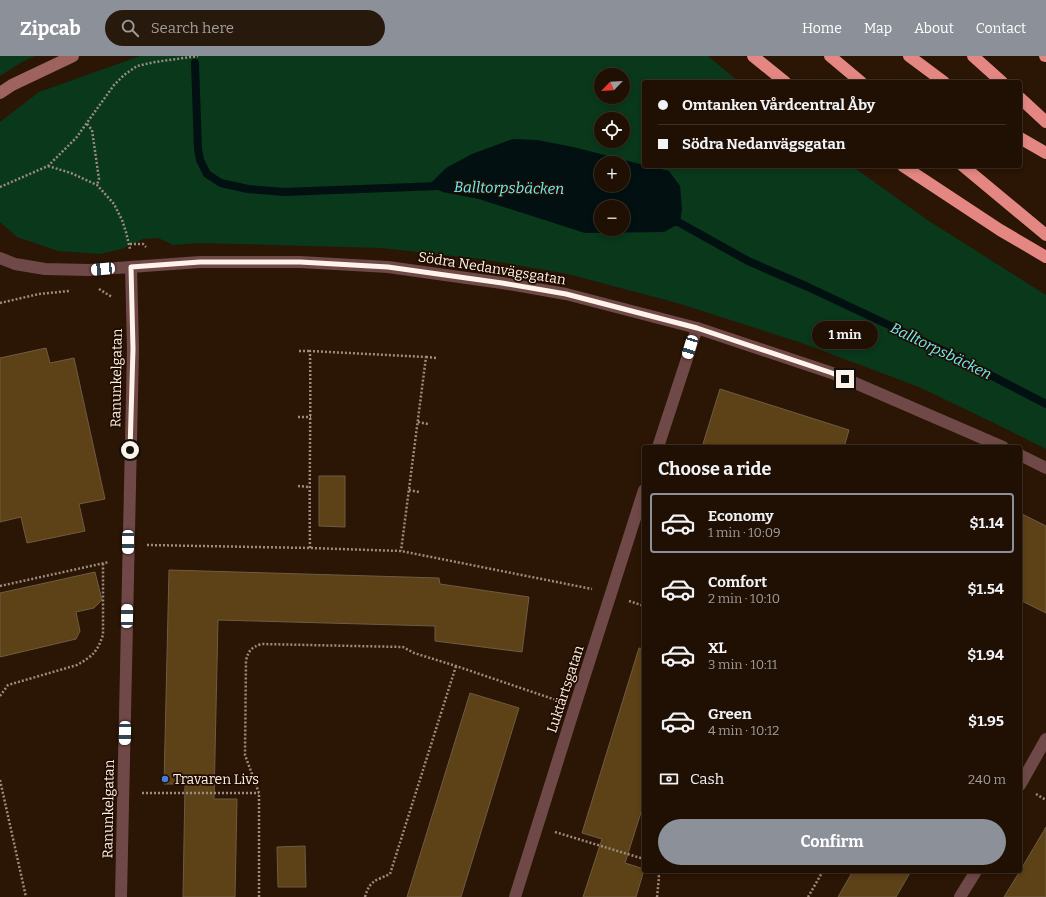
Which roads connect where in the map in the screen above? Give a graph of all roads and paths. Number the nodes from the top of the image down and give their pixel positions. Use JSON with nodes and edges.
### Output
{"nodes":[{"id":1,"x":73,"y":56,"type":"edge"},
{"id":2,"x":198,"y":56,"type":"edge"},
{"id":3,"x":753,"y":56,"type":"edge"},
{"id":4,"x":830,"y":56,"type":"edge"},
{"id":5,"x":909,"y":56,"type":"edge"},
{"id":6,"x":973,"y":56,"type":"edge"},
{"id":7,"x":783,"y":80,"type":"edge"},
{"id":8,"x":859,"y":80,"type":"edge"},
{"id":9,"x":941,"y":80,"type":"edge"},
{"id":10,"x":1000,"y":80,"type":"edge"},
{"id":11,"x":0,"y":94,"type":"edge"},
{"id":12,"x":1022,"y":100,"type":"edge"},
{"id":13,"x":1046,"y":122,"type":"edge"},
{"id":14,"x":87,"y":124,"type":"junction"},
{"id":15,"x":1022,"y":139,"type":"edge"},
{"id":16,"x":1046,"y":153,"type":"edge"},
{"id":17,"x":48,"y":166,"type":"junction"},
{"id":18,"x":906,"y":168,"type":"edge"},
{"id":19,"x":965,"y":168,"type":"edge"},
{"id":20,"x":97,"y":185,"type":"junction"},
{"id":21,"x":0,"y":187,"type":"edge"},
{"id":22,"x":1046,"y":235,"type":"edge"},
{"id":23,"x":1046,"y":257,"type":"edge"},
{"id":24,"x":0,"y":258,"type":"edge"},
{"id":25,"x":131,"y":267,"type":"junction"},
{"id":26,"x":96,"y":287,"type":"dead end"},
{"id":27,"x":74,"y":290,"type":"dead end"},
{"id":28,"x":132,"y":298,"type":"junction"},
{"id":29,"x":0,"y":302,"type":"edge"},
{"id":30,"x":697,"y":328,"type":"junction"},
{"id":31,"x":299,"y":350,"type":"dead end"},
{"id":32,"x":310,"y":351,"type":"junction"},
{"id":33,"x":426,"y":357,"type":"junction"},
{"id":34,"x":437,"y":358,"type":"dead end"},
{"id":35,"x":298,"y":417,"type":"dead end"},
{"id":36,"x":311,"y":417,"type":"junction"},
{"id":37,"x":418,"y":422,"type":"junction"},
{"id":38,"x":428,"y":424,"type":"dead end"},
{"id":39,"x":659,"y":445,"type":"edge"},
{"id":40,"x":998,"y":445,"type":"edge"},
{"id":41,"x":1022,"y":456,"type":"edge"},
{"id":42,"x":1046,"y":468,"type":"edge"},
{"id":43,"x":298,"y":486,"type":"dead end"},
{"id":44,"x":309,"y":487,"type":"junction"},
{"id":45,"x":409,"y":490,"type":"junction"},
{"id":46,"x":419,"y":492,"type":"dead end"},
{"id":47,"x":642,"y":496,"type":"edge"},
{"id":48,"x":144,"y":545,"type":"dead end"},
{"id":49,"x":310,"y":548,"type":"junction"},
{"id":50,"x":401,"y":551,"type":"junction"},
{"id":51,"x":128,"y":562,"type":"junction"},
{"id":52,"x":103,"y":563,"type":"junction"},
{"id":53,"x":0,"y":586,"type":"edge"},
{"id":54,"x":610,"y":595,"type":"junction"},
{"id":55,"x":642,"y":605,"type":"edge"},
{"id":56,"x":456,"y":666,"type":"junction"},
{"id":57,"x":0,"y":696,"type":"edge"},
{"id":58,"x":575,"y":706,"type":"junction"},
{"id":59,"x":1046,"y":739,"type":"edge"},
{"id":60,"x":0,"y":780,"type":"edge"},
{"id":61,"x":1022,"y":781,"type":"edge"},
{"id":62,"x":259,"y":793,"type":"junction"},
{"id":63,"x":123,"y":794,"type":"junction"},
{"id":64,"x":537,"y":826,"type":"junction"},
{"id":65,"x":642,"y":858,"type":"edge"},
{"id":66,"x":658,"y":873,"type":"edge"},
{"id":67,"x":822,"y":873,"type":"edge"},
{"id":68,"x":975,"y":873,"type":"edge"},
{"id":69,"x":26,"y":897,"type":"edge"},
{"id":70,"x":121,"y":897,"type":"edge"},
{"id":71,"x":259,"y":897,"type":"edge"},
{"id":72,"x":365,"y":897,"type":"edge"},
{"id":73,"x":515,"y":897,"type":"edge"},
{"id":74,"x":656,"y":897,"type":"edge"},
{"id":75,"x":808,"y":897,"type":"edge"},
{"id":76,"x":960,"y":897,"type":"edge"}],
"edges":[{"from":1,"to":11,"type":"main road"},
{"from":2,"to":14,"type":"path"},
{"from":3,"to":7,"type":"highway"},
{"from":4,"to":8,"type":"highway"},
{"from":5,"to":9,"type":"highway"},
{"from":6,"to":10,"type":"highway"},
{"from":12,"to":13,"type":"highway"},
{"from":14,"to":17,"type":"path"},
{"from":14,"to":20,"type":"path"},
{"from":15,"to":16,"type":"highway"},
{"from":17,"to":20,"type":"path"},
{"from":17,"to":21,"type":"path"},
{"from":18,"to":23,"type":"highway"},
{"from":19,"to":22,"type":"highway"},
{"from":20,"to":25,"type":"path"},
{"from":24,"to":25,"type":"street","name":"Södra Nedanvägsgatan"},
{"from":25,"to":28,"type":"street","name":"Ranunkelgatan"},
{"from":25,"to":30,"type":"street","name":"Södra Nedanvägsgatan"},
{"from":26,"to":28,"type":"path"},
{"from":27,"to":29,"type":"path"},
{"from":28,"to":51,"type":"street","name":"Ranunkelgatan"},
{"from":30,"to":39,"type":"street"},
{"from":30,"to":40,"type":"street","name":"Södra Nedanvägsgatan"},
{"from":31,"to":32,"type":"path"},
{"from":32,"to":33,"type":"path"},
{"from":32,"to":36,"type":"path"},
{"from":33,"to":34,"type":"path"},
{"from":33,"to":37,"type":"path"},
{"from":35,"to":36,"type":"path"},
{"from":36,"to":44,"type":"path"},
{"from":37,"to":38,"type":"path"},
{"from":37,"to":45,"type":"path"},
{"from":41,"to":42,"type":"street"},
{"from":43,"to":44,"type":"path"},
{"from":44,"to":49,"type":"path"},
{"from":45,"to":46,"type":"path"},
{"from":45,"to":50,"type":"path"},
{"from":47,"to":54,"type":"street","name":"Luktärtsgatan"},
{"from":48,"to":49,"type":"path"},
{"from":49,"to":50,"type":"path"},
{"from":50,"to":54,"type":"path"},
{"from":51,"to":52,"type":"path"},
{"from":51,"to":63,"type":"street","name":"Ranunkelgatan"},
{"from":52,"to":53,"type":"path"},
{"from":52,"to":57,"type":"path"},
{"from":54,"to":55,"type":"path"},
{"from":54,"to":58,"type":"street","name":"Luktärtsgatan"},
{"from":56,"to":58,"type":"path"},
{"from":56,"to":62,"type":"path"},
{"from":56,"to":72,"type":"path"},
{"from":58,"to":64,"type":"street","name":"Luktärtsgatan"},
{"from":59,"to":61,"type":"street"},
{"from":60,"to":69,"type":"path"},
{"from":62,"to":63,"type":"path"},
{"from":62,"to":71,"type":"path"},
{"from":63,"to":70,"type":"street","name":"Ranunkelgatan"},
{"from":64,"to":65,"type":"path"},
{"from":64,"to":73,"type":"street","name":"Luktärtsgatan"},
{"from":66,"to":74,"type":"path"},
{"from":67,"to":75,"type":"path"},
{"from":68,"to":76,"type":"street"}]}
